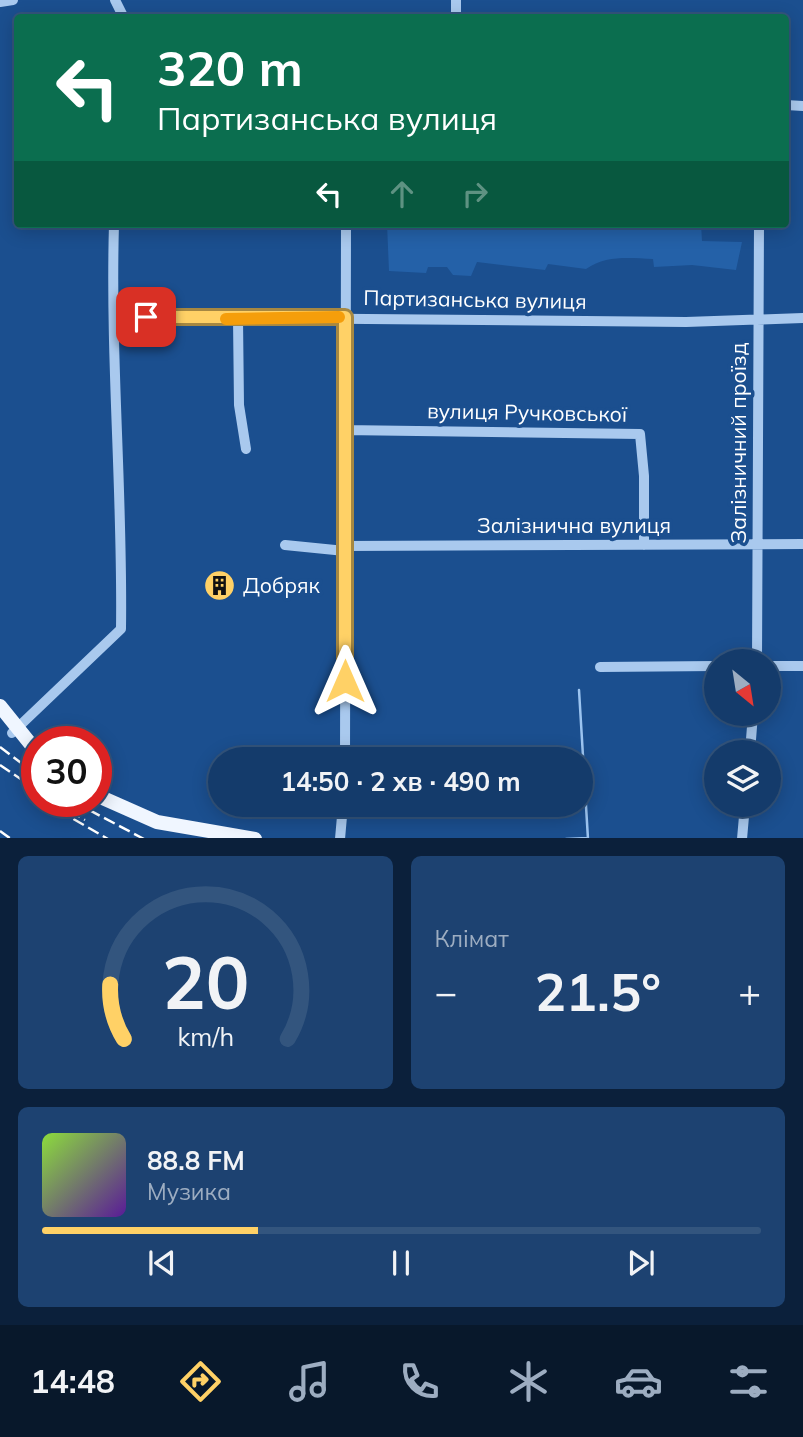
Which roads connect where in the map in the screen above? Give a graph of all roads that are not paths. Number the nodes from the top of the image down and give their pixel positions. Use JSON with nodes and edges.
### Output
{"nodes":[{"id":1,"x":13,"y":0,"type":"edge"},
{"id":2,"x":0,"y":2,"type":"edge"},
{"id":3,"x":114,"y":228,"type":"edge"},
{"id":4,"x":346,"y":228,"type":"edge"},
{"id":5,"x":759,"y":228,"type":"edge"},
{"id":6,"x":146,"y":317,"type":"dead end"},
{"id":7,"x":345,"y":317,"type":"junction"},
{"id":8,"x":757,"y":318,"type":"junction"},
{"id":9,"x":803,"y":318,"type":"edge"},
{"id":10,"x":237,"y":319,"type":"junction"},
{"id":11,"x":344,"y":430,"type":"junction"},
{"id":12,"x":246,"y":449,"type":"dead end"},
{"id":13,"x":759,"y":544,"type":"junction"},
{"id":14,"x":803,"y":544,"type":"edge"},
{"id":15,"x":285,"y":545,"type":"dead end"},
{"id":16,"x":644,"y":545,"type":"junction"},
{"id":17,"x":345,"y":549,"type":"junction"},
{"id":18,"x":757,"y":649,"type":"edge"},
{"id":19,"x":704,"y":666,"type":"edge"},
{"id":20,"x":781,"y":666,"type":"edge"},
{"id":21,"x":803,"y":666,"type":"edge"},
{"id":22,"x":600,"y":667,"type":"dead end"},
{"id":23,"x":0,"y":706,"type":"edge"},
{"id":24,"x":0,"y":722,"type":"edge"},
{"id":25,"x":15,"y":730,"type":"junction"},
{"id":26,"x":21,"y":736,"type":"edge"},
{"id":27,"x":345,"y":747,"type":"edge"},
{"id":28,"x":112,"y":802,"type":"edge"},
{"id":29,"x":342,"y":817,"type":"edge"},
{"id":30,"x":744,"y":817,"type":"edge"},
{"id":31,"x":255,"y":838,"type":"edge"},
{"id":32,"x":340,"y":838,"type":"edge"},
{"id":33,"x":742,"y":838,"type":"edge"}],
"edges":[{"from":1,"to":2,"type":"street"},
{"from":3,"to":25,"type":"street"},
{"from":4,"to":7,"type":"street"},
{"from":5,"to":8,"type":"street","name":"Залізничний проїзд"},
{"from":6,"to":10,"type":"street","name":"Партизанська вулиця"},
{"from":7,"to":8,"type":"street","name":"Партизанська вулиця"},
{"from":7,"to":10,"type":"street","name":"Партизанська вулиця"},
{"from":7,"to":11,"type":"street"},
{"from":8,"to":9,"type":"street","name":"Партизанська вулиця"},
{"from":8,"to":13,"type":"street","name":"Залізничний проїзд"},
{"from":10,"to":12,"type":"street"},
{"from":11,"to":16,"type":"street","name":"вулиця Ручковської"},
{"from":11,"to":17,"type":"street"},
{"from":13,"to":14,"type":"street","name":"Залізнична вулиця"},
{"from":13,"to":16,"type":"street","name":"Залізнична вулиця"},
{"from":13,"to":18,"type":"street","name":"Залізничний проїзд"},
{"from":15,"to":17,"type":"street","name":"Залізнична вулиця"},
{"from":16,"to":17,"type":"street","name":"Залізнична вулиця"},
{"from":17,"to":27,"type":"street"},
{"from":19,"to":22,"type":"street"},
{"from":20,"to":21,"type":"street"},
{"from":23,"to":25,"type":"main road"},
{"from":24,"to":25,"type":"main road"},
{"from":25,"to":26,"type":"main road"},
{"from":28,"to":31,"type":"main road"},
{"from":29,"to":32,"type":"street"},
{"from":30,"to":33,"type":"street"}]}
